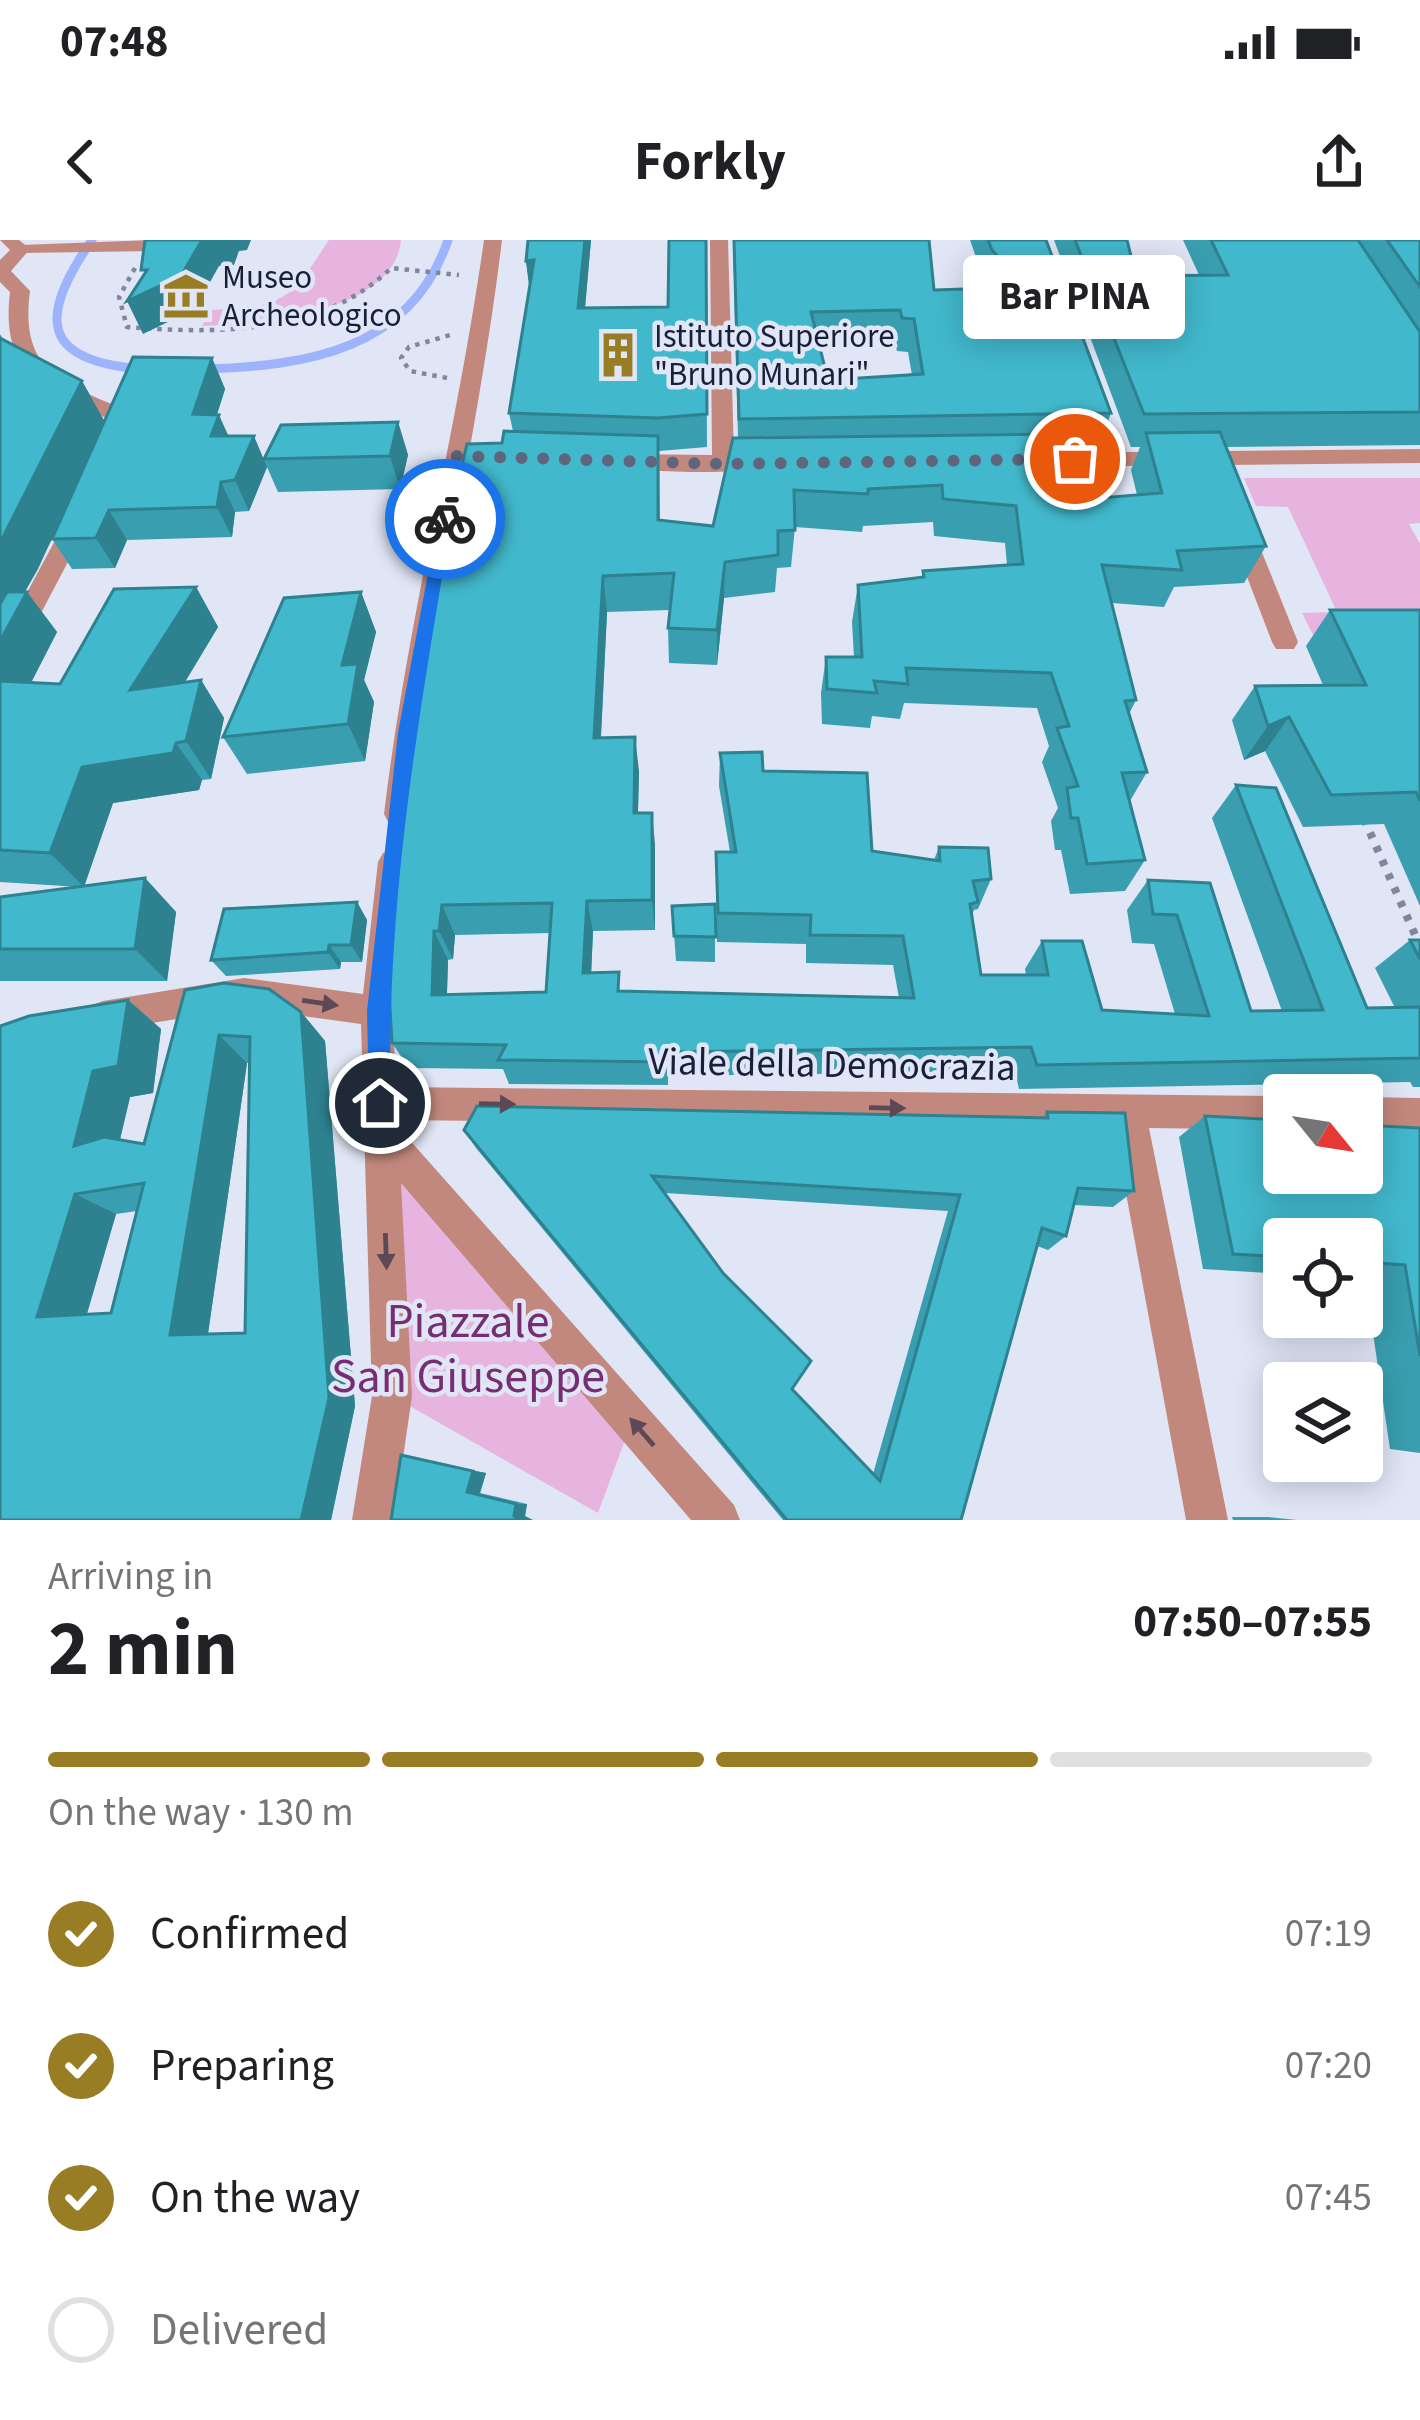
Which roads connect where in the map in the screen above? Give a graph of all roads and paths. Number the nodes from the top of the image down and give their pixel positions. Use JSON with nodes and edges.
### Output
{"nodes":[{"id":1,"x":493,"y":240,"type":"edge"},
{"id":2,"x":718,"y":240,"type":"edge"},
{"id":3,"x":14,"y":244,"type":"edge"},
{"id":4,"x":154,"y":244,"type":"edge"},
{"id":5,"x":0,"y":271,"type":"edge"},
{"id":6,"x":454,"y":274,"type":"dead end"},
{"id":7,"x":481,"y":332,"type":"junction"},
{"id":8,"x":472,"y":376,"type":"junction"},
{"id":9,"x":1420,"y":456,"type":"edge"},
{"id":10,"x":105,"y":458,"type":"edge"},
{"id":11,"x":590,"y":460,"type":"edge"},
{"id":12,"x":1002,"y":460,"type":"edge"},
{"id":13,"x":793,"y":463,"type":"edge"},
{"id":14,"x":723,"y":464,"type":"junction"},
{"id":15,"x":1221,"y":478,"type":"junction"},
{"id":16,"x":87,"y":500,"type":"edge"},
{"id":17,"x":10,"y":629,"type":"edge"},
{"id":18,"x":1286,"y":642,"type":"dead end"},
{"id":19,"x":0,"y":667,"type":"edge"},
{"id":20,"x":1362,"y":816,"type":"edge"},
{"id":21,"x":1420,"y":946,"type":"edge"},
{"id":22,"x":377,"y":1011,"type":"junction"},
{"id":23,"x":65,"y":1026,"type":"edge"},
{"id":24,"x":1128,"y":1110,"type":"junction"},
{"id":25,"x":1263,"y":1113,"type":"edge"},
{"id":26,"x":1383,"y":1114,"type":"edge"},
{"id":27,"x":1420,"y":1115,"type":"edge"},
{"id":28,"x":380,"y":1118,"type":"junction"},
{"id":29,"x":373,"y":1520,"type":"edge"},
{"id":30,"x":719,"y":1520,"type":"edge"},
{"id":31,"x":1207,"y":1520,"type":"edge"}],
"edges":[{"from":1,"to":7,"type":"street"},
{"from":2,"to":14,"type":"street"},
{"from":3,"to":4,"type":"lane"},
{"from":3,"to":5,"type":"street"},
{"from":4,"to":6,"type":"path"},
{"from":5,"to":10,"type":"street"},
{"from":7,"to":8,"type":"street"},
{"from":7,"to":8,"type":"path"},
{"from":8,"to":22,"type":"street"},
{"from":9,"to":15,"type":"street"},
{"from":11,"to":14,"type":"street"},
{"from":12,"to":15,"type":"street"},
{"from":13,"to":14,"type":"street"},
{"from":15,"to":18,"type":"street"},
{"from":16,"to":17,"type":"street"},
{"from":17,"to":19,"type":"street"},
{"from":20,"to":21,"type":"path"},
{"from":23,"to":22,"type":"street","one_way":true},
{"from":22,"to":28,"type":"street"},
{"from":24,"to":25,"type":"street","name":"Viale della Democrazia"},
{"from":28,"to":24,"type":"street","name":"Viale della Democrazia","one_way":true},
{"from":24,"to":31,"type":"street"},
{"from":26,"to":27,"type":"street"},
{"from":28,"to":29,"type":"street","one_way":true},
{"from":30,"to":28,"type":"street","one_way":true}]}
